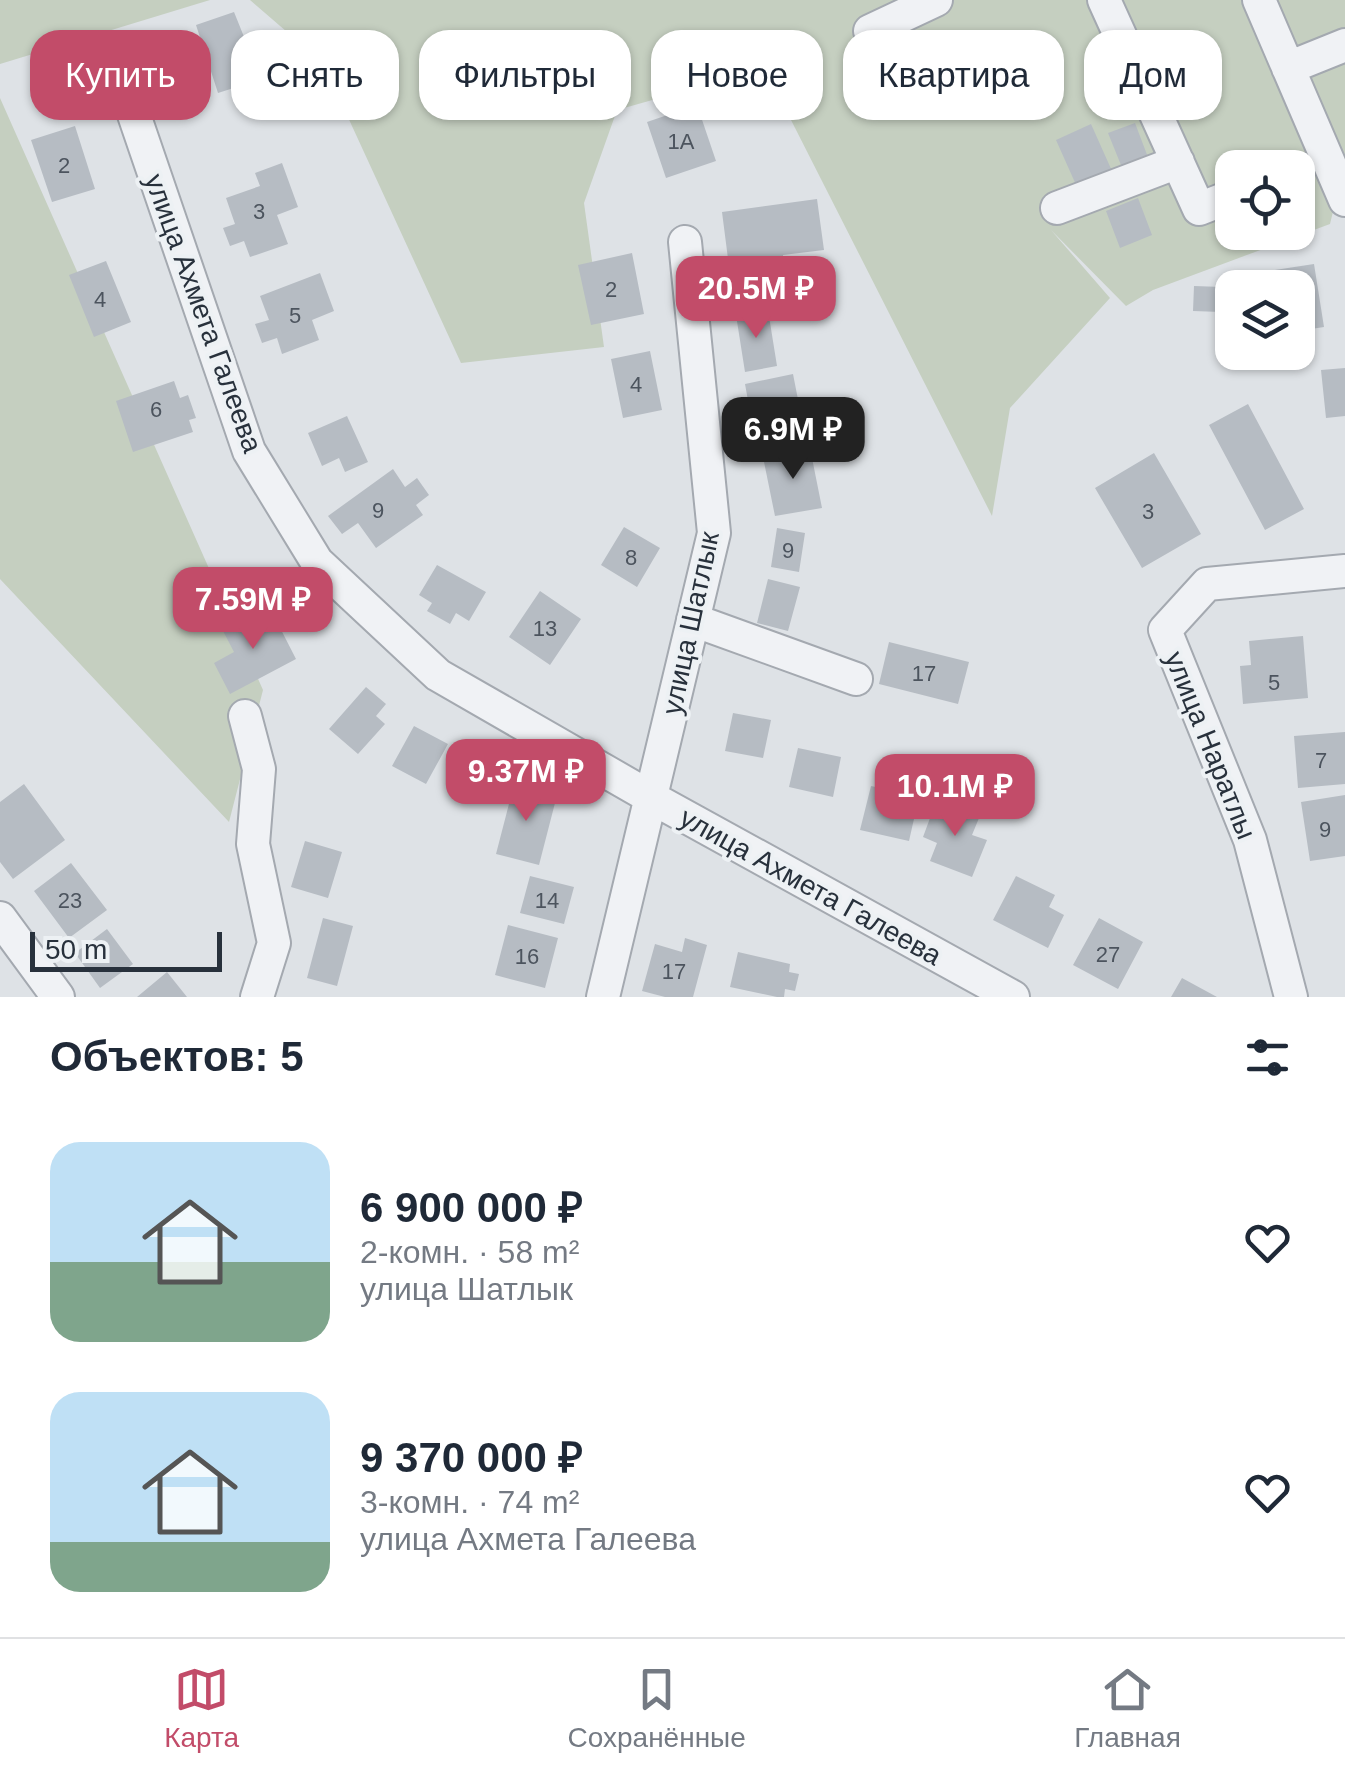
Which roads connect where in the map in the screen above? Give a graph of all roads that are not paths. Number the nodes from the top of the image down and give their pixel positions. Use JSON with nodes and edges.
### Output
{"nodes":[{"id":1,"x":936,"y":0,"type":"edge"},
{"id":2,"x":1104,"y":0,"type":"edge"},
{"id":3,"x":1259,"y":0,"type":"edge"},
{"id":4,"x":872,"y":30,"type":"edge"},
{"id":5,"x":1345,"y":45,"type":"edge"},
{"id":6,"x":1288,"y":68,"type":"junction"},
{"id":7,"x":136,"y":120,"type":"edge"},
{"id":8,"x":1308,"y":150,"type":"edge"},
{"id":9,"x":1178,"y":162,"type":"junction"},
{"id":10,"x":1315,"y":167,"type":"edge"},
{"id":11,"x":1345,"y":200,"type":"edge"},
{"id":12,"x":1215,"y":203,"type":"edge"},
{"id":13,"x":1057,"y":208,"type":"dead end"},
{"id":14,"x":686,"y":242,"type":"dead end"},
{"id":15,"x":1345,"y":571,"type":"edge"},
{"id":16,"x":693,"y":620,"type":"junction"},
{"id":17,"x":856,"y":679,"type":"dead end"},
{"id":18,"x":245,"y":716,"type":"dead end"},
{"id":19,"x":652,"y":798,"type":"junction"},
{"id":20,"x":0,"y":918,"type":"edge"},
{"id":21,"x":58,"y":997,"type":"edge"},
{"id":22,"x":258,"y":997,"type":"edge"},
{"id":23,"x":603,"y":997,"type":"edge"},
{"id":24,"x":1012,"y":997,"type":"edge"},
{"id":25,"x":1292,"y":997,"type":"edge"}],
"edges":[{"from":1,"to":4,"type":"street"},
{"from":2,"to":9,"type":"street"},
{"from":3,"to":6,"type":"street"},
{"from":5,"to":6,"type":"street"},
{"from":6,"to":8,"type":"street"},
{"from":7,"to":19,"type":"street","name":"улица Ахмета Галеева"},
{"from":9,"to":12,"type":"street"},
{"from":9,"to":13,"type":"street"},
{"from":10,"to":11,"type":"street"},
{"from":14,"to":16,"type":"street","name":"улица Шатлык"},
{"from":15,"to":25,"type":"street","name":"улица Наратлы"},
{"from":16,"to":17,"type":"street"},
{"from":16,"to":19,"type":"street","name":"улица Шатлык"},
{"from":18,"to":22,"type":"street"},
{"from":19,"to":23,"type":"street","name":"улица Шатлык"},
{"from":19,"to":24,"type":"street","name":"улица Ахмета Галеева"},
{"from":20,"to":21,"type":"street"}]}
